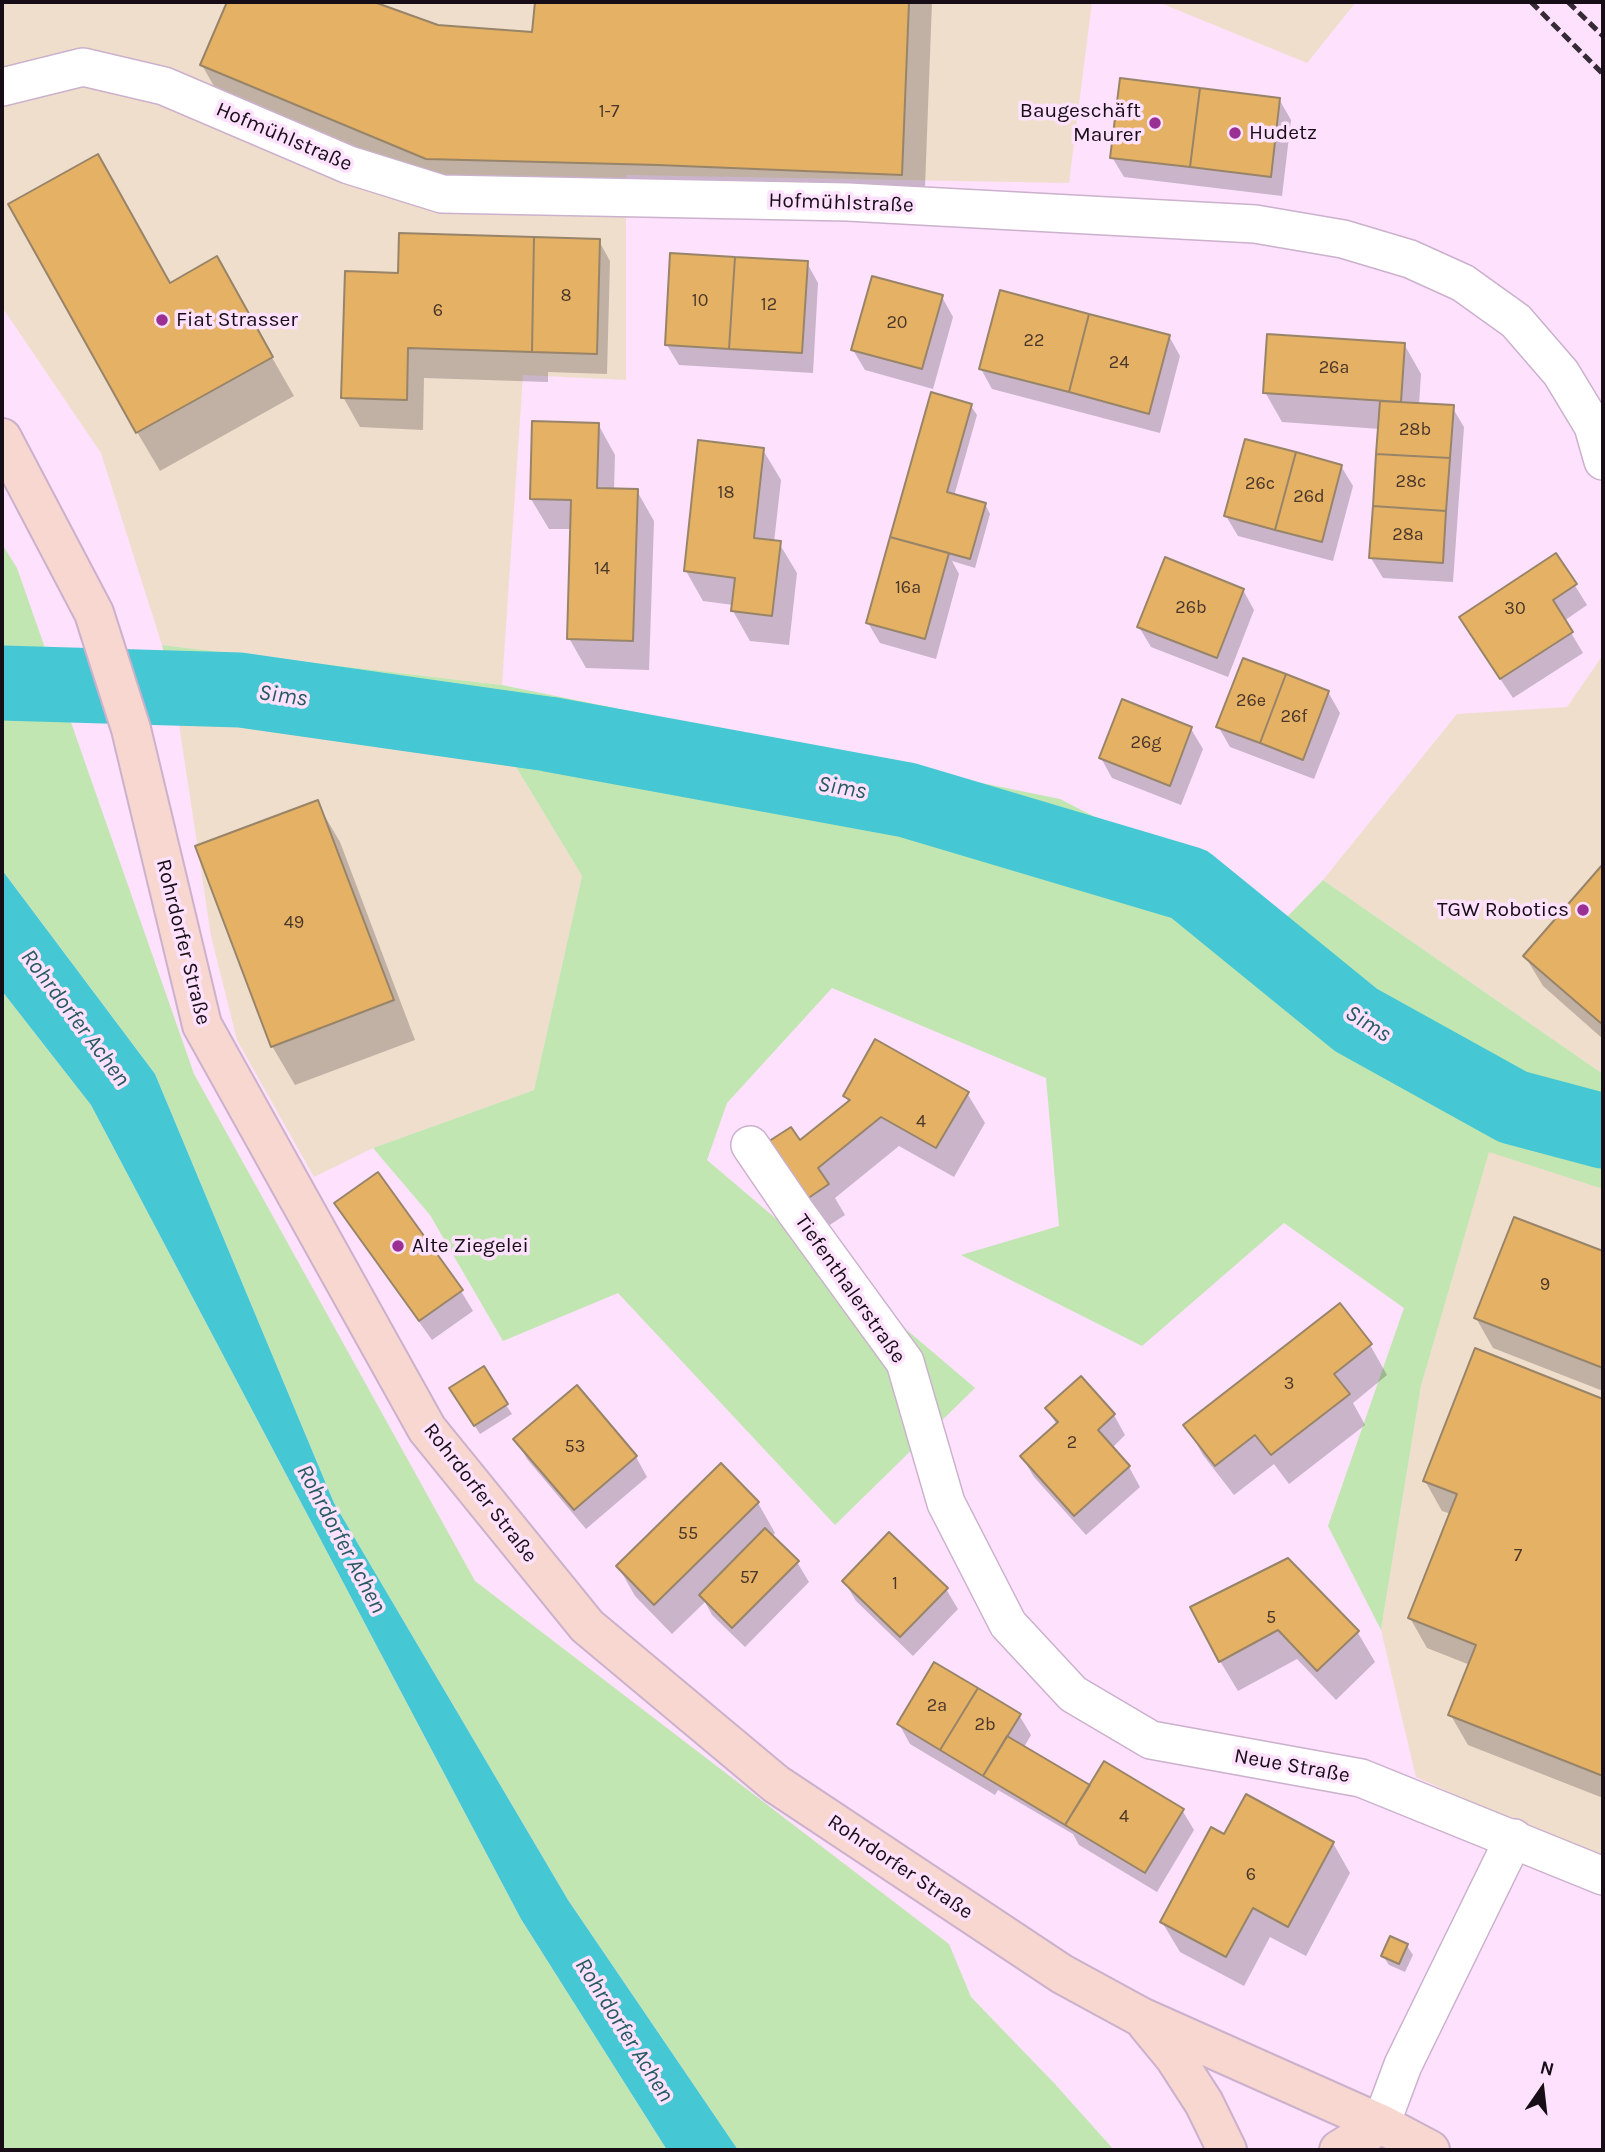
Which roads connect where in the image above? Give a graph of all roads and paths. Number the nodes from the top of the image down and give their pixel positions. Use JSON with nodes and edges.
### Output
{"nodes":[{"id":1,"x":2,"y":87,"type":"edge"},
{"id":2,"x":2,"y":438,"type":"edge"},
{"id":3,"x":1603,"y":461,"type":"edge"},
{"id":4,"x":750,"y":1145,"type":"dead end"},
{"id":5,"x":1073,"y":1693,"type":"joint"},
{"id":6,"x":1514,"y":1838,"type":"junction"},
{"id":7,"x":1603,"y":1875,"type":"edge"},
{"id":8,"x":1142,"y":2017,"type":"junction"},
{"id":9,"x":1377,"y":2137,"type":"edge"},
{"id":10,"x":1227,"y":2150,"type":"edge"},
{"id":11,"x":1339,"y":2150,"type":"edge"},
{"id":12,"x":1430,"y":2150,"type":"edge"}],
"edges":[{"from":1,"to":3,"type":"street","name":"Hofmühlstraße"},
{"from":2,"to":8,"type":"main road","name":"Rohrdorfer Straße"},
{"from":4,"to":5,"type":"street","name":"Tiefenthalerstraße"},
{"from":5,"to":6,"type":"street","name":"Neue Straße"},
{"from":6,"to":7,"type":"street","name":"Neue Straße"},
{"from":6,"to":9,"type":"street"},
{"from":8,"to":9,"type":"main road","name":"Rohrdorfer Straße"},
{"from":8,"to":10,"type":"main road"},
{"from":9,"to":11,"type":"main road"},
{"from":9,"to":12,"type":"main road","name":"Rohrdorfer Straße"}]}
